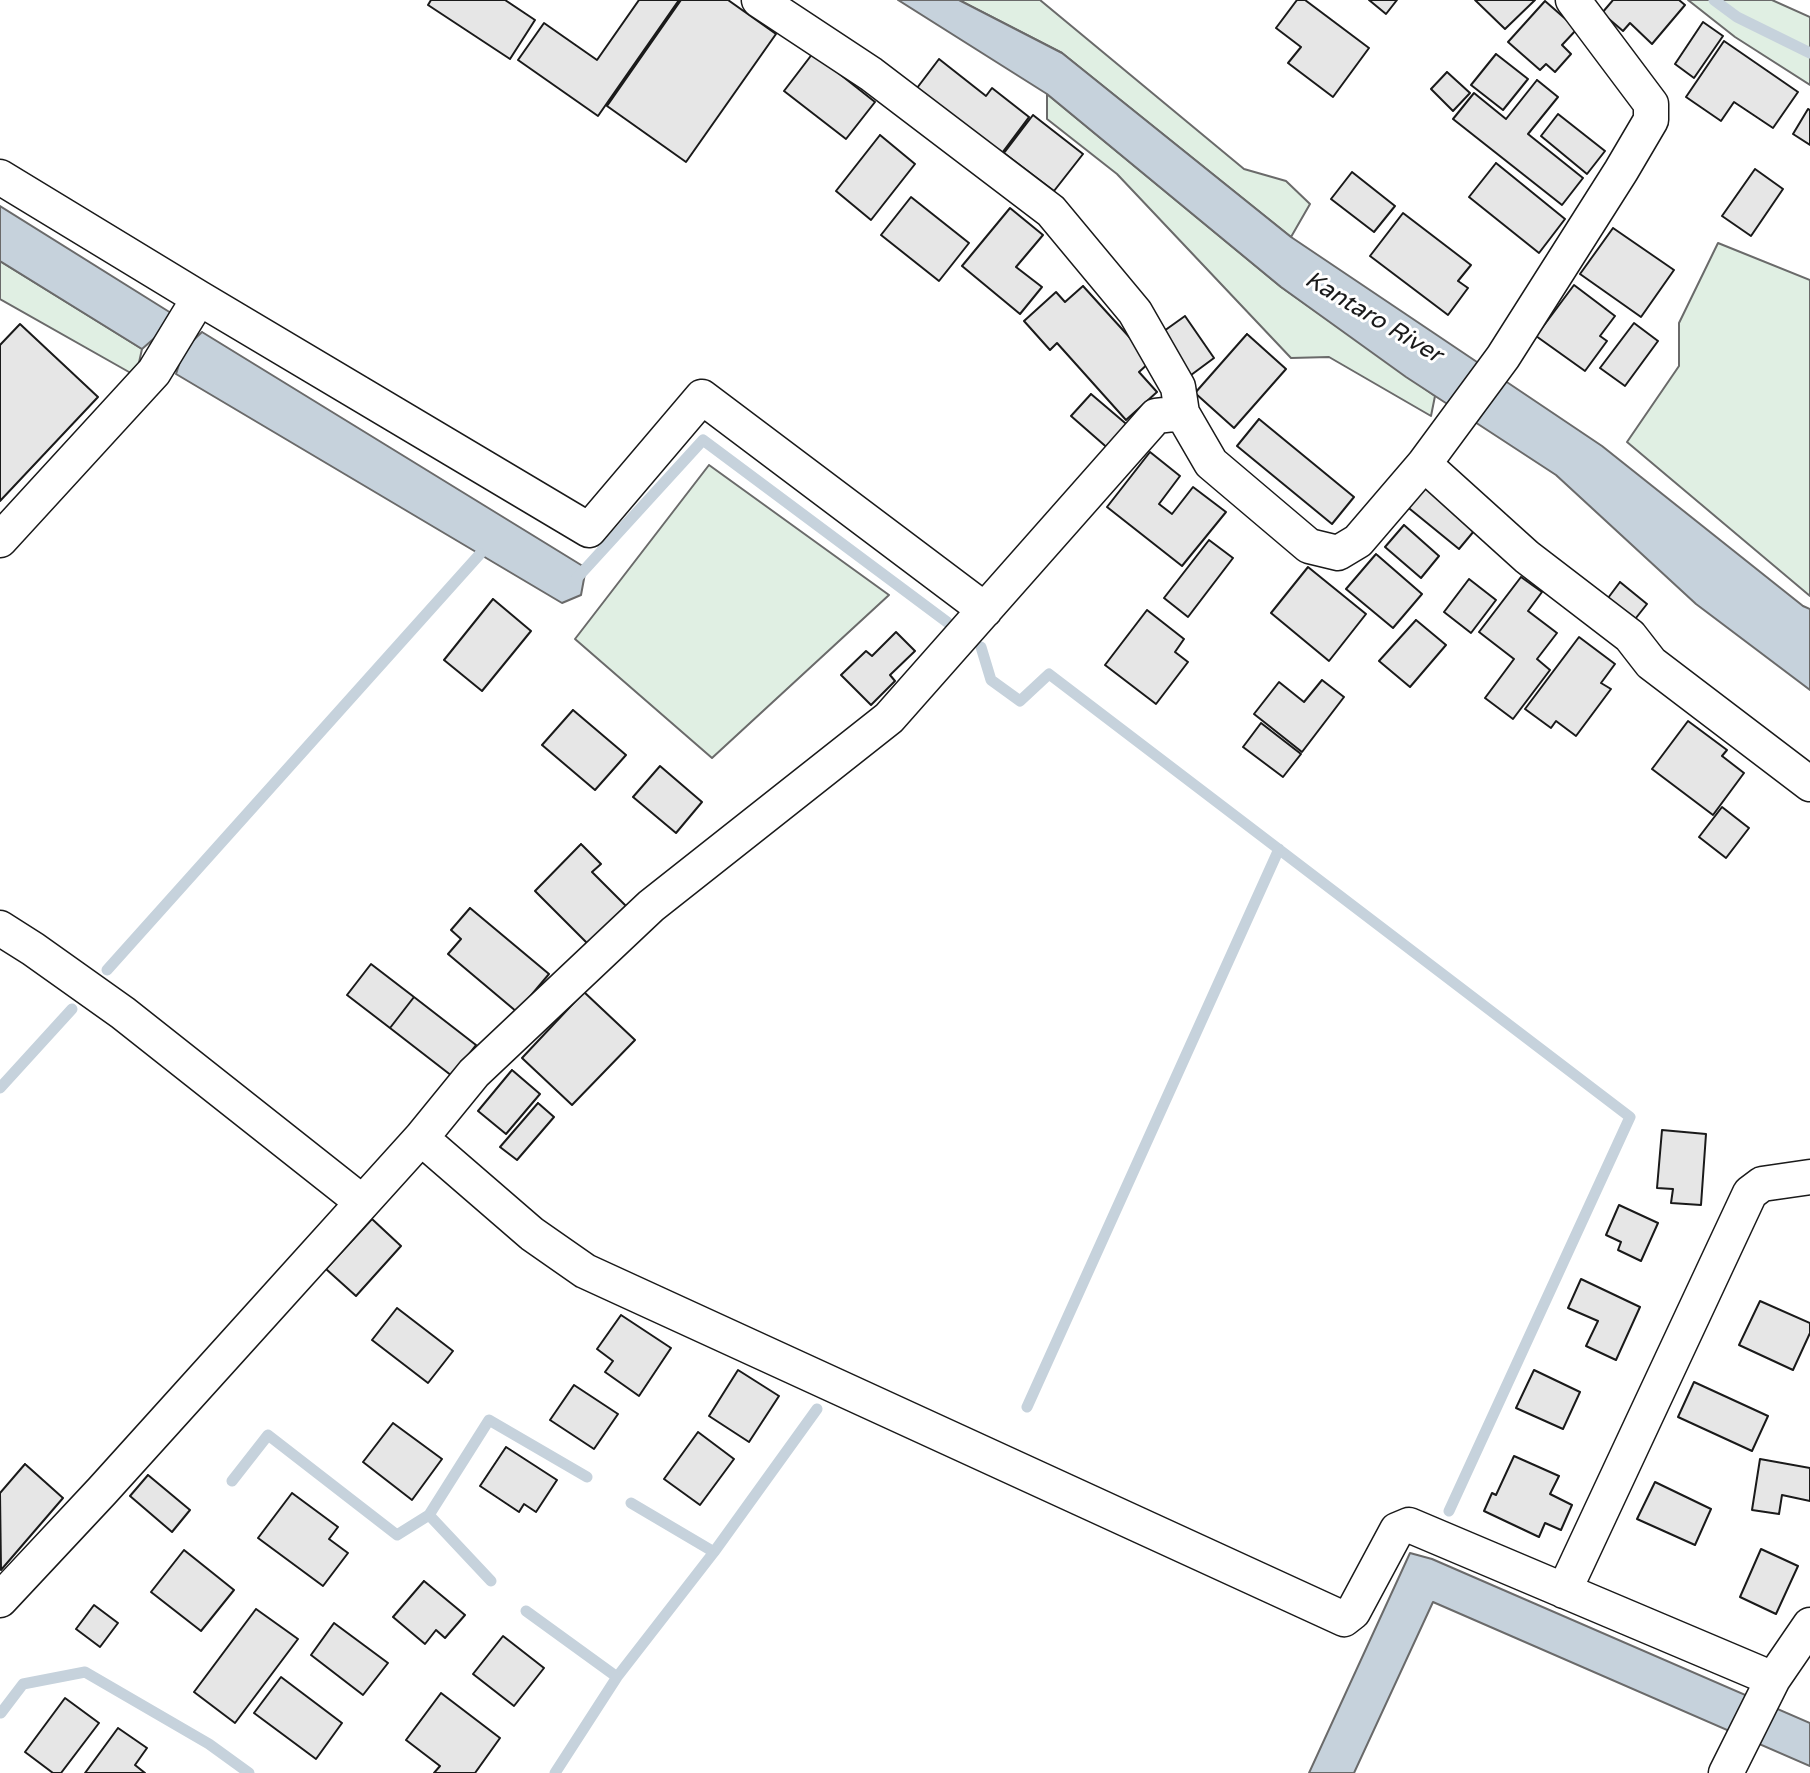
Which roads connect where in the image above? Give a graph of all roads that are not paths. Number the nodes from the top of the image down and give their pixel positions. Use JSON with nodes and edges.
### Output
{"nodes":[{"id":1,"x":759,"y":0,"type":"edge"},
{"id":2,"x":1573,"y":0,"type":"edge"},
{"id":3,"x":0,"y":177,"type":"edge"},
{"id":4,"x":199,"y":298,"type":"junction"},
{"id":5,"x":1182,"y":413,"type":"junction"},
{"id":6,"x":1424,"y":464,"type":"junction"},
{"id":7,"x":0,"y":540,"type":"edge"},
{"id":8,"x":985,"y":610,"type":"junction"},
{"id":9,"x":1810,"y":784,"type":"edge"},
{"id":10,"x":0,"y":928,"type":"edge"},
{"id":11,"x":421,"y":1138,"type":"junction"},
{"id":12,"x":1810,"y":1177,"type":"edge"},
{"id":13,"x":362,"y":1202,"type":"junction"},
{"id":14,"x":1564,"y":1591,"type":"junction"},
{"id":15,"x":0,"y":1600,"type":"edge"},
{"id":16,"x":1810,"y":1625,"type":"edge"},
{"id":17,"x":1770,"y":1686,"type":"junction"},
{"id":18,"x":1733,"y":1759,"type":"edge"}],
"edges":[{"from":1,"to":5,"type":"street"},
{"from":2,"to":6,"type":"street"},
{"from":3,"to":4,"type":"street"},
{"from":4,"to":7,"type":"street"},
{"from":4,"to":8,"type":"street"},
{"from":5,"to":6,"type":"street"},
{"from":5,"to":8,"type":"street"},
{"from":6,"to":9,"type":"street"},
{"from":8,"to":11,"type":"street"},
{"from":10,"to":13,"type":"street"},
{"from":11,"to":13,"type":"street"},
{"from":11,"to":14,"type":"street"},
{"from":12,"to":14,"type":"street"},
{"from":13,"to":15,"type":"street"},
{"from":14,"to":17,"type":"street"},
{"from":16,"to":17,"type":"street"},
{"from":17,"to":18,"type":"street"}]}
